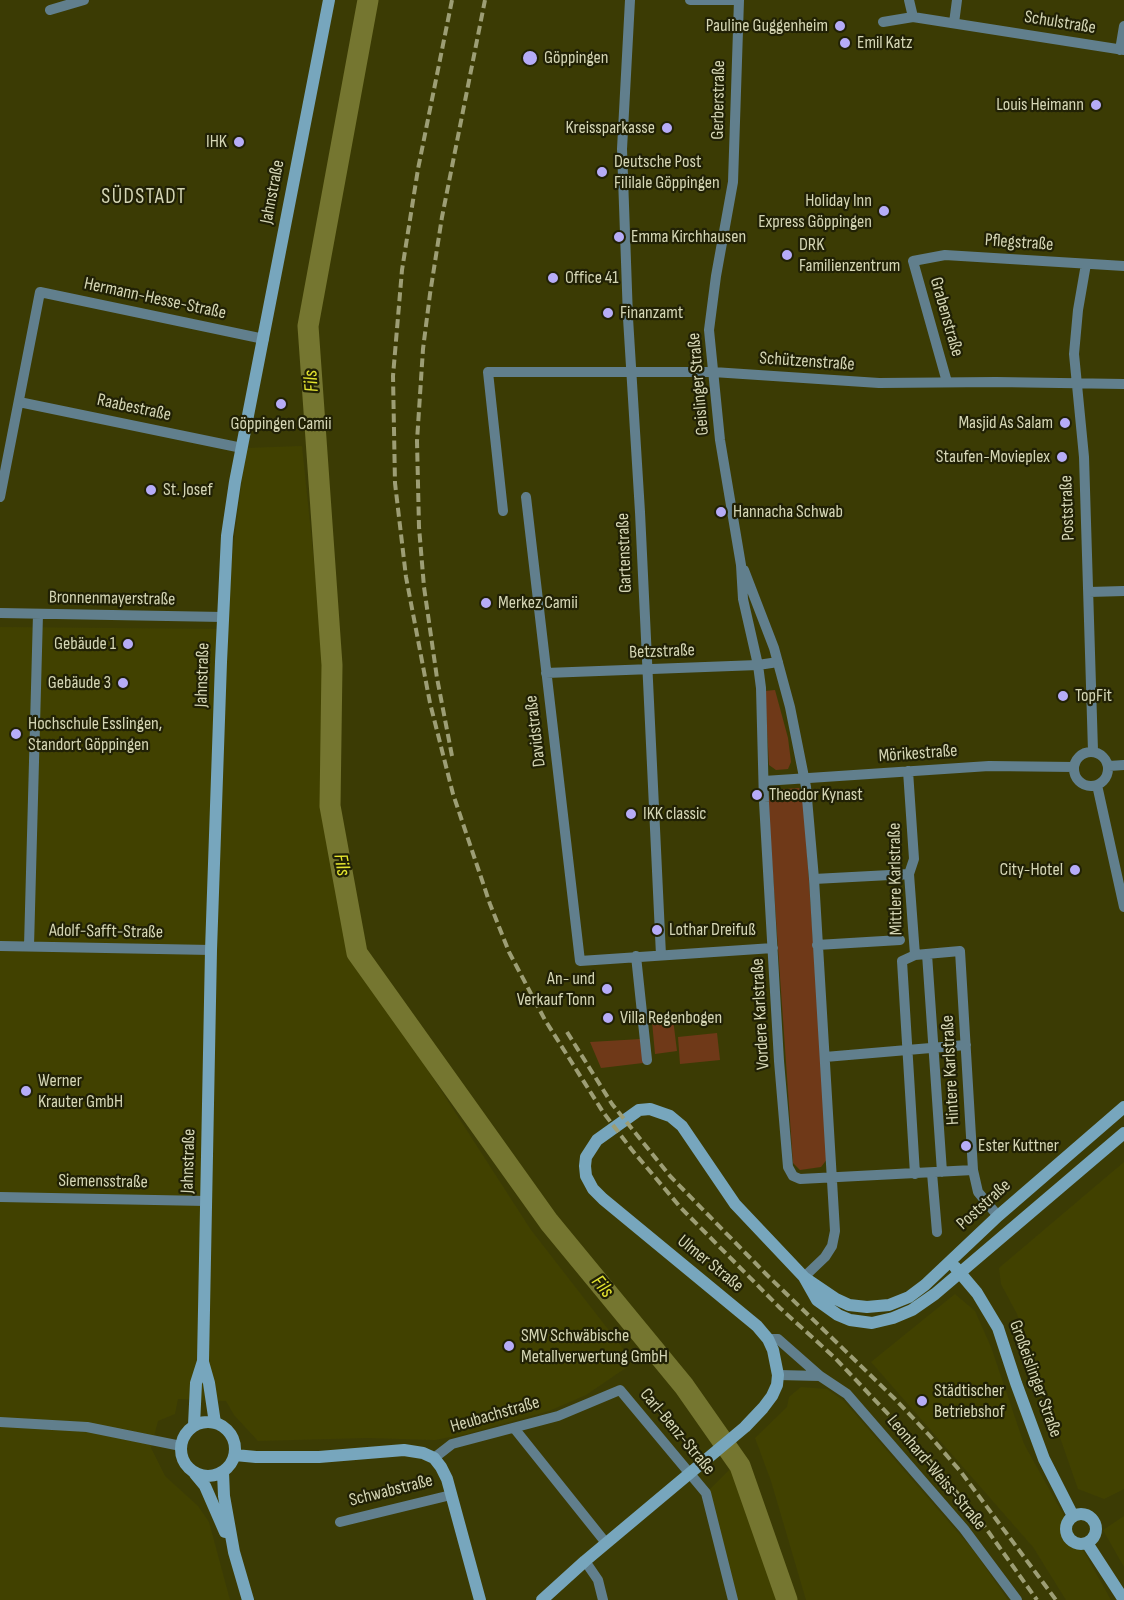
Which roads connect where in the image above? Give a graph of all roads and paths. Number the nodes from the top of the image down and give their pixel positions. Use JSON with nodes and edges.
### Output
{"nodes":[{"id":1,"x":84,"y":0,"type":"edge"},
{"id":2,"x":329,"y":0,"type":"edge"},
{"id":3,"x":630,"y":0,"type":"edge"},
{"id":4,"x":690,"y":0,"type":"edge"},
{"id":5,"x":734,"y":0,"type":"edge"},
{"id":6,"x":739,"y":0,"type":"edge"},
{"id":7,"x":909,"y":0,"type":"edge"},
{"id":8,"x":957,"y":0,"type":"edge"},
{"id":9,"x":50,"y":10,"type":"dead end"},
{"id":10,"x":913,"y":17,"type":"junction"},
{"id":11,"x":883,"y":22,"type":"dead end"},
{"id":12,"x":954,"y":23,"type":"junction"},
{"id":13,"x":1124,"y":26,"type":"edge"},
{"id":14,"x":1122,"y":50,"type":"edge"},
{"id":15,"x":734,"y":165,"type":"joint"},
{"id":16,"x":913,"y":261,"type":"joint"},
{"id":17,"x":1086,"y":264,"type":"junction"},
{"id":18,"x":1124,"y":266,"type":"edge"},
{"id":19,"x":264,"y":339,"type":"junction"},
{"id":20,"x":712,"y":372,"type":"junction"},
{"id":21,"x":631,"y":373,"type":"junction"},
{"id":22,"x":947,"y":382,"type":"junction"},
{"id":23,"x":1078,"y":384,"type":"junction"},
{"id":24,"x":1124,"y":384,"type":"edge"},
{"id":25,"x":19,"y":402,"type":"junction"},
{"id":26,"x":242,"y":448,"type":"junction"},
{"id":27,"x":0,"y":497,"type":"edge"},
{"id":28,"x":526,"y":497,"type":"dead end"},
{"id":29,"x":503,"y":511,"type":"dead end"},
{"id":30,"x":741,"y":565,"type":"junction"},
{"id":31,"x":1124,"y":591,"type":"edge"},
{"id":32,"x":1089,"y":592,"type":"junction"},
{"id":33,"x":0,"y":613,"type":"edge"},
{"id":34,"x":38,"y":614,"type":"junction"},
{"id":35,"x":223,"y":617,"type":"junction"},
{"id":36,"x":778,"y":662,"type":"junction"},
{"id":37,"x":758,"y":665,"type":"junction"},
{"id":38,"x":646,"y":670,"type":"junction"},
{"id":39,"x":546,"y":673,"type":"junction"},
{"id":40,"x":1093,"y":751,"type":"junction"},
{"id":41,"x":1124,"y":765,"type":"edge"},
{"id":42,"x":1109,"y":766,"type":"junction"},
{"id":43,"x":1074,"y":767,"type":"junction"},
{"id":44,"x":908,"y":771,"type":"junction"},
{"id":45,"x":804,"y":778,"type":"junction"},
{"id":46,"x":764,"y":781,"type":"junction"},
{"id":47,"x":1097,"y":785,"type":"junction"},
{"id":48,"x":909,"y":874,"type":"junction"},
{"id":49,"x":814,"y":879,"type":"junction"},
{"id":50,"x":1124,"y":907,"type":"edge"},
{"id":51,"x":900,"y":940,"type":"dead end"},
{"id":52,"x":817,"y":945,"type":"junction"},
{"id":53,"x":0,"y":946,"type":"edge"},
{"id":54,"x":29,"y":946,"type":"junction"},
{"id":55,"x":773,"y":948,"type":"junction"},
{"id":56,"x":212,"y":950,"type":"junction"},
{"id":57,"x":927,"y":954,"type":"junction"},
{"id":58,"x":661,"y":955,"type":"junction"},
{"id":59,"x":915,"y":955,"type":"junction"},
{"id":60,"x":636,"y":956,"type":"junction"},
{"id":61,"x":966,"y":1045,"type":"junction"},
{"id":62,"x":933,"y":1048,"type":"junction"},
{"id":63,"x":909,"y":1050,"type":"junction"},
{"id":64,"x":825,"y":1057,"type":"junction"},
{"id":65,"x":647,"y":1060,"type":"dead end"},
{"id":66,"x":1124,"y":1107,"type":"edge"},
{"id":67,"x":1124,"y":1133,"type":"edge"},
{"id":68,"x":973,"y":1170,"type":"junction"},
{"id":69,"x":937,"y":1172,"type":"junction"},
{"id":70,"x":915,"y":1174,"type":"junction"},
{"id":71,"x":832,"y":1177,"type":"junction"},
{"id":72,"x":0,"y":1197,"type":"edge"},
{"id":73,"x":206,"y":1200,"type":"junction"},
{"id":74,"x":998,"y":1216,"type":"junction"},
{"id":75,"x":937,"y":1232,"type":"dead end"},
{"id":76,"x":950,"y":1262,"type":"junction"},
{"id":77,"x":960,"y":1274,"type":"junction"},
{"id":78,"x":804,"y":1277,"type":"junction"},
{"id":79,"x":768,"y":1339,"type":"junction"},
{"id":80,"x":203,"y":1361,"type":"junction"},
{"id":81,"x":778,"y":1375,"type":"junction"},
{"id":82,"x":820,"y":1376,"type":"junction"},
{"id":83,"x":620,"y":1390,"type":"joint"},
{"id":84,"x":0,"y":1422,"type":"edge"},
{"id":85,"x":215,"y":1423,"type":"junction"},
{"id":86,"x":194,"y":1425,"type":"junction"},
{"id":87,"x":514,"y":1428,"type":"junction"},
{"id":88,"x":181,"y":1446,"type":"junction"},
{"id":89,"x":235,"y":1455,"type":"junction"},
{"id":90,"x":434,"y":1458,"type":"junction"},
{"id":91,"x":223,"y":1472,"type":"junction"},
{"id":92,"x":689,"y":1473,"type":"junction"},
{"id":93,"x":195,"y":1474,"type":"junction"},
{"id":94,"x":451,"y":1495,"type":"junction"},
{"id":95,"x":1073,"y":1516,"type":"junction"},
{"id":96,"x":340,"y":1522,"type":"dead end"},
{"id":97,"x":606,"y":1543,"type":"junction"},
{"id":98,"x":1087,"y":1543,"type":"junction"},
{"id":99,"x":234,"y":1552,"type":"junction"},
{"id":100,"x":585,"y":1561,"type":"junction"},
{"id":101,"x":248,"y":1600,"type":"edge"},
{"id":102,"x":480,"y":1600,"type":"edge"},
{"id":103,"x":542,"y":1600,"type":"edge"},
{"id":104,"x":603,"y":1600,"type":"edge"},
{"id":105,"x":734,"y":1600,"type":"edge"},
{"id":106,"x":1017,"y":1600,"type":"edge"},
{"id":107,"x":1124,"y":1600,"type":"edge"}],
"edges":[{"from":1,"to":9,"type":"street"},
{"from":2,"to":19,"type":"main road","name":"Jahnstraße"},
{"from":3,"to":21,"type":"street","name":"Gartenstraße"},
{"from":4,"to":5,"type":"street"},
{"from":6,"to":15,"type":"street","name":"Gerberstraße"},
{"from":7,"to":10,"type":"street"},
{"from":8,"to":12,"type":"street"},
{"from":10,"to":11,"type":"street","name":"Schulstraße"},
{"from":10,"to":12,"type":"street","name":"Schulstraße"},
{"from":12,"to":14,"type":"street","name":"Schulstraße"},
{"from":13,"to":14,"type":"street"},
{"from":15,"to":20,"type":"street","name":"Geislinger Straße"},
{"from":16,"to":17,"type":"street","name":"Pflegstraße"},
{"from":16,"to":22,"type":"street","name":"Grabenstraße"},
{"from":17,"to":18,"type":"street","name":"Pflegstraße"},
{"from":17,"to":23,"type":"street","name":"Poststraße"},
{"from":19,"to":25,"type":"street","name":"Hermann-Hesse-Straße"},
{"from":19,"to":26,"type":"main road","name":"Jahnstraße"},
{"from":20,"to":21,"type":"street","name":"Schützenstraße"},
{"from":20,"to":22,"type":"street","name":"Schützenstraße"},
{"from":20,"to":30,"type":"street","name":"Geislinger Straße"},
{"from":21,"to":29,"type":"street","name":"Schützenstraße"},
{"from":21,"to":38,"type":"street","name":"Gartenstraße"},
{"from":22,"to":23,"type":"street","name":"Schützenstraße"},
{"from":23,"to":24,"type":"street","name":"Schützenstraße"},
{"from":23,"to":32,"type":"street","name":"Poststraße"},
{"from":25,"to":26,"type":"street","name":"Raabestraße"},
{"from":25,"to":27,"type":"street"},
{"from":26,"to":35,"type":"main road","name":"Jahnstraße"},
{"from":28,"to":39,"type":"street","name":"Davidstraße"},
{"from":30,"to":36,"type":"street","name":"Geislinger Straße"},
{"from":30,"to":37,"type":"street","name":"Geislinger Straße"},
{"from":31,"to":32,"type":"street"},
{"from":32,"to":40,"type":"street","name":"Poststraße"},
{"from":33,"to":34,"type":"street","name":"Bronnenmayerstraße"},
{"from":34,"to":35,"type":"street","name":"Bronnenmayerstraße"},
{"from":34,"to":54,"type":"street"},
{"from":35,"to":56,"type":"main road","name":"Jahnstraße"},
{"from":36,"to":37,"type":"street","name":"Betzstraße"},
{"from":36,"to":45,"type":"street"},
{"from":37,"to":38,"type":"street","name":"Betzstraße"},
{"from":37,"to":46,"type":"street","name":"Vordere Karlstraße"},
{"from":38,"to":39,"type":"street","name":"Betzstraße"},
{"from":38,"to":58,"type":"street","name":"Gartenstraße"},
{"from":39,"to":60,"type":"street","name":"Davidstraße"},
{"from":40,"to":42,"type":"street"},
{"from":40,"to":43,"type":"street"},
{"from":41,"to":42,"type":"street"},
{"from":42,"to":47,"type":"street"},
{"from":43,"to":44,"type":"street","name":"Mörikestraße"},
{"from":43,"to":47,"type":"street"},
{"from":44,"to":45,"type":"street","name":"Mörikestraße"},
{"from":44,"to":48,"type":"street","name":"Mittlere Karlstraße"},
{"from":45,"to":46,"type":"street","name":"Mörikestraße"},
{"from":45,"to":49,"type":"street"},
{"from":46,"to":55,"type":"street","name":"Vordere Karlstraße"},
{"from":47,"to":50,"type":"street"},
{"from":48,"to":49,"type":"street"},
{"from":48,"to":59,"type":"street","name":"Mittlere Karlstraße"},
{"from":49,"to":52,"type":"street"},
{"from":51,"to":52,"type":"street"},
{"from":52,"to":64,"type":"street"},
{"from":53,"to":54,"type":"street","name":"Adolf-Safft-Straße"},
{"from":54,"to":56,"type":"street","name":"Adolf-Safft-Straße"},
{"from":55,"to":58,"type":"street"},
{"from":55,"to":71,"type":"street","name":"Vordere Karlstraße"},
{"from":56,"to":73,"type":"main road","name":"Jahnstraße"},
{"from":57,"to":59,"type":"street"},
{"from":57,"to":61,"type":"street","name":"Hintere Karlstraße"},
{"from":57,"to":62,"type":"street"},
{"from":58,"to":60,"type":"street"},
{"from":59,"to":63,"type":"street","name":"Mittlere Karlstraße"},
{"from":60,"to":65,"type":"street"},
{"from":61,"to":62,"type":"street"},
{"from":61,"to":68,"type":"street","name":"Hintere Karlstraße"},
{"from":62,"to":63,"type":"street"},
{"from":62,"to":69,"type":"street"},
{"from":63,"to":64,"type":"street"},
{"from":63,"to":70,"type":"street","name":"Mittlere Karlstraße"},
{"from":64,"to":71,"type":"street"},
{"from":66,"to":74,"type":"main road","name":"Poststraße"},
{"from":67,"to":77,"type":"main road","name":"Poststraße"},
{"from":68,"to":69,"type":"street","name":"Vordere Karlstraße"},
{"from":68,"to":74,"type":"street","name":"Hintere Karlstraße"},
{"from":69,"to":70,"type":"street","name":"Vordere Karlstraße"},
{"from":69,"to":75,"type":"street"},
{"from":70,"to":71,"type":"street","name":"Vordere Karlstraße"},
{"from":71,"to":78,"type":"street"},
{"from":72,"to":73,"type":"street","name":"Siemensstraße"},
{"from":73,"to":80,"type":"main road","name":"Jahnstraße"},
{"from":74,"to":76,"type":"main road","name":"Poststraße"},
{"from":76,"to":77,"type":"main road","name":"Großeislinger Straße"},
{"from":76,"to":78,"type":"main road"},
{"from":77,"to":78,"type":"main road"},
{"from":77,"to":95,"type":"main road","name":"Großeislinger Straße"},
{"from":78,"to":79,"type":"main road","name":"Ulmer Straße"},
{"from":79,"to":81,"type":"main road","name":"Ulmer Straße"},
{"from":79,"to":82,"type":"street","name":"Leonhard-Weiss-Straße"},
{"from":80,"to":85,"type":"main road","name":"Jahnstraße"},
{"from":80,"to":86,"type":"main road","name":"Jahnstraße"},
{"from":81,"to":82,"type":"street"},
{"from":81,"to":92,"type":"main road"},
{"from":82,"to":106,"type":"street","name":"Leonhard-Weiss-Straße"},
{"from":83,"to":87,"type":"street","name":"Heubachstraße"},
{"from":83,"to":92,"type":"street","name":"Carl-Benz-Straße"},
{"from":84,"to":88,"type":"street"},
{"from":85,"to":86,"type":"main road"},
{"from":85,"to":89,"type":"main road"},
{"from":86,"to":88,"type":"main road"},
{"from":87,"to":90,"type":"street","name":"Heubachstraße"},
{"from":87,"to":97,"type":"street"},
{"from":88,"to":93,"type":"main road"},
{"from":89,"to":90,"type":"main road"},
{"from":89,"to":91,"type":"main road"},
{"from":90,"to":94,"type":"main road","name":"Schwabstraße"},
{"from":91,"to":93,"type":"main road"},
{"from":91,"to":99,"type":"main road"},
{"from":92,"to":97,"type":"main road"},
{"from":92,"to":105,"type":"street","name":"Carl-Benz-Straße"},
{"from":93,"to":99,"type":"main road"},
{"from":94,"to":96,"type":"street","name":"Schwabstraße"},
{"from":94,"to":102,"type":"main road","name":"Schwabstraße"},
{"from":95,"to":98,"type":"main road"},
{"from":95,"to":98,"type":"main road"},
{"from":97,"to":100,"type":"main road"},
{"from":98,"to":107,"type":"main road"},
{"from":99,"to":101,"type":"main road"},
{"from":100,"to":103,"type":"main road"},
{"from":100,"to":104,"type":"street"}]}
